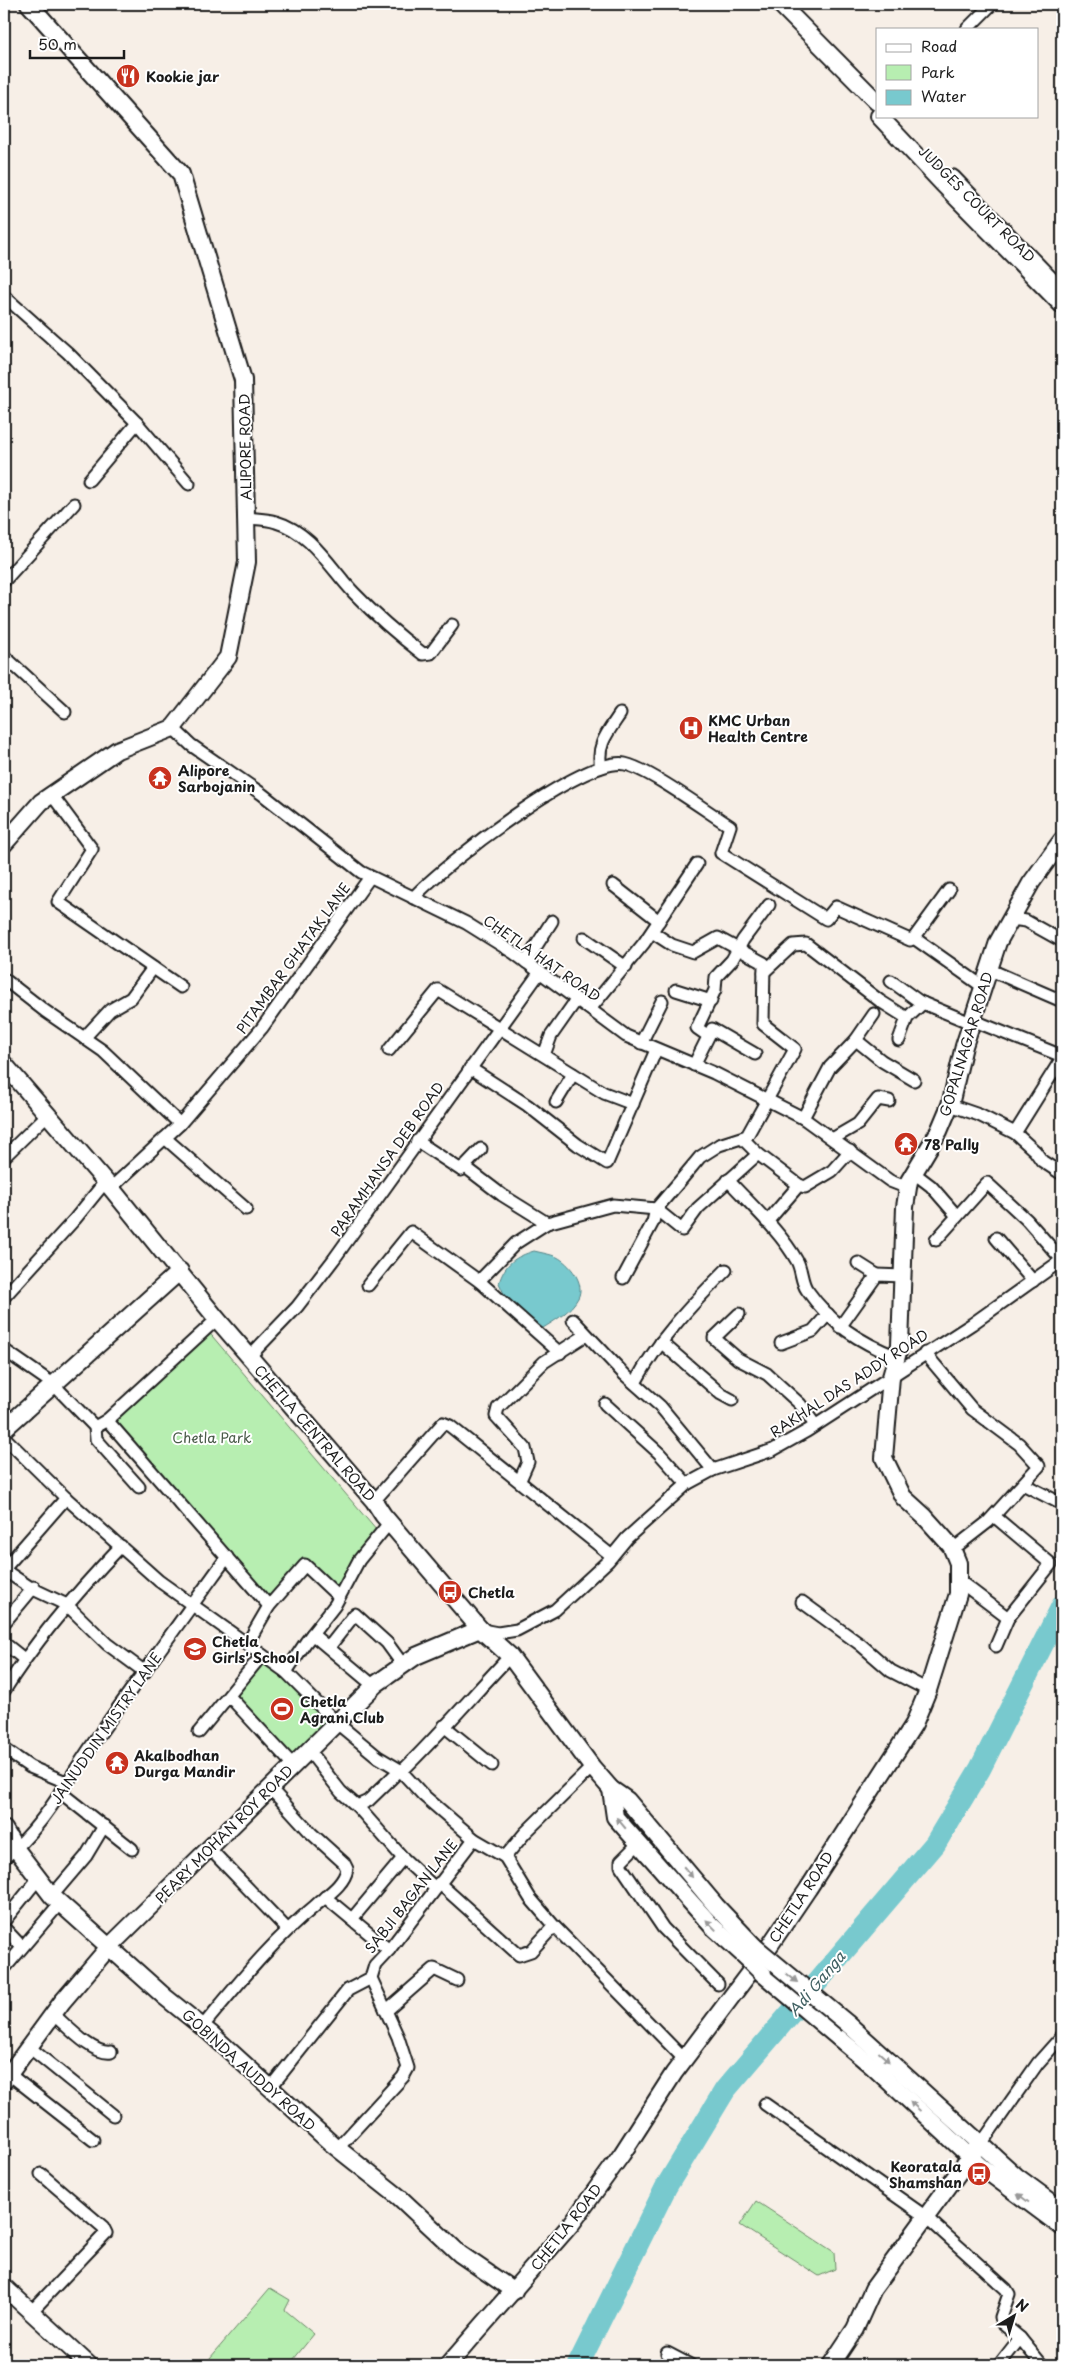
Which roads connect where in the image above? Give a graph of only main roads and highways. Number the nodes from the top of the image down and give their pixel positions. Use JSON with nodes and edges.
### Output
{"nodes":[{"id":1,"x":29,"y":4,"type":"edge"},
{"id":2,"x":780,"y":4,"type":"edge"},
{"id":3,"x":873,"y":98,"type":"edge"},
{"id":4,"x":876,"y":113,"type":"edge"},
{"id":5,"x":881,"y":118,"type":"edge"},
{"id":6,"x":893,"y":118,"type":"edge"},
{"id":7,"x":1062,"y":292,"type":"edge"},
{"id":8,"x":1062,"y":305,"type":"edge"},
{"id":9,"x":1062,"y":840,"type":"edge"},
{"id":10,"x":4,"y":844,"type":"edge"},
{"id":11,"x":4,"y":1064,"type":"edge"},
{"id":12,"x":180,"y":1271,"type":"junction"},
{"id":13,"x":891,"y":1377,"type":"joint"},
{"id":14,"x":4,"y":1429,"type":"edge"},
{"id":15,"x":480,"y":1629,"type":"junction"},
{"id":16,"x":611,"y":1789,"type":"junction"},
{"id":17,"x":4,"y":1828,"type":"edge"},
{"id":18,"x":10,"y":1854,"type":"edge"},
{"id":19,"x":109,"y":1947,"type":"junction"},
{"id":20,"x":751,"y":1952,"type":"junction"},
{"id":21,"x":6,"y":2078,"type":"edge"},
{"id":22,"x":980,"y":2144,"type":"junction"},
{"id":23,"x":969,"y":2156,"type":"junction"},
{"id":24,"x":1062,"y":2210,"type":"edge"},
{"id":25,"x":1062,"y":2227,"type":"edge"},
{"id":26,"x":4,"y":2287,"type":"edge"},
{"id":27,"x":514,"y":2291,"type":"junction"},
{"id":28,"x":89,"y":2365,"type":"edge"},
{"id":29,"x":448,"y":2365,"type":"edge"},
{"id":30,"x":831,"y":2365,"type":"edge"}],
"edges":[{"from":1,"to":10,"type":"main road","name":"ALIPORE ROAD"},
{"from":2,"to":3,"type":"main road"},
{"from":3,"to":4,"type":"main road"},
{"from":5,"to":8,"type":"main road"},
{"from":6,"to":7,"type":"main road","name":"JUDGES COURT ROAD"},
{"from":9,"to":13,"type":"main road","name":"GOPALNAGAR ROAD"},
{"from":11,"to":12,"type":"main road","name":"CHETLA CENTRAL ROAD"},
{"from":12,"to":14,"type":"main road"},
{"from":12,"to":15,"type":"main road","name":"CHETLA CENTRAL ROAD"},
{"from":13,"to":27,"type":"main road","name":"CHETLA ROAD"},
{"from":15,"to":16,"type":"main road","name":"CHETLA CENTRAL ROAD"},
{"from":15,"to":19,"type":"main road","name":"PEARY MOHAN ROY ROAD"},
{"from":16,"to":20,"type":"main road","name":"CHETLA CENTRAL ROAD","one_way":true},
{"from":20,"to":16,"type":"main road","one_way":true},
{"from":17,"to":18,"type":"main road","name":"GOBINDA AUDDY ROAD"},
{"from":18,"to":19,"type":"main road","name":"GOBINDA AUDDY ROAD"},
{"from":19,"to":21,"type":"main road","name":"PEARY MOHAN ROY ROAD"},
{"from":19,"to":27,"type":"main road","name":"GOBINDA AUDDY ROAD"},
{"from":20,"to":22,"type":"main road","one_way":true,"bridge":true},
{"from":23,"to":20,"type":"main road","one_way":true,"bridge":true},
{"from":22,"to":23,"type":"main road"},
{"from":22,"to":24,"type":"main road"},
{"from":25,"to":23,"type":"main road","one_way":true},
{"from":23,"to":30,"type":"main road"},
{"from":26,"to":28,"type":"main road"},
{"from":27,"to":29,"type":"main road","name":"CHETLA ROAD"}]}
